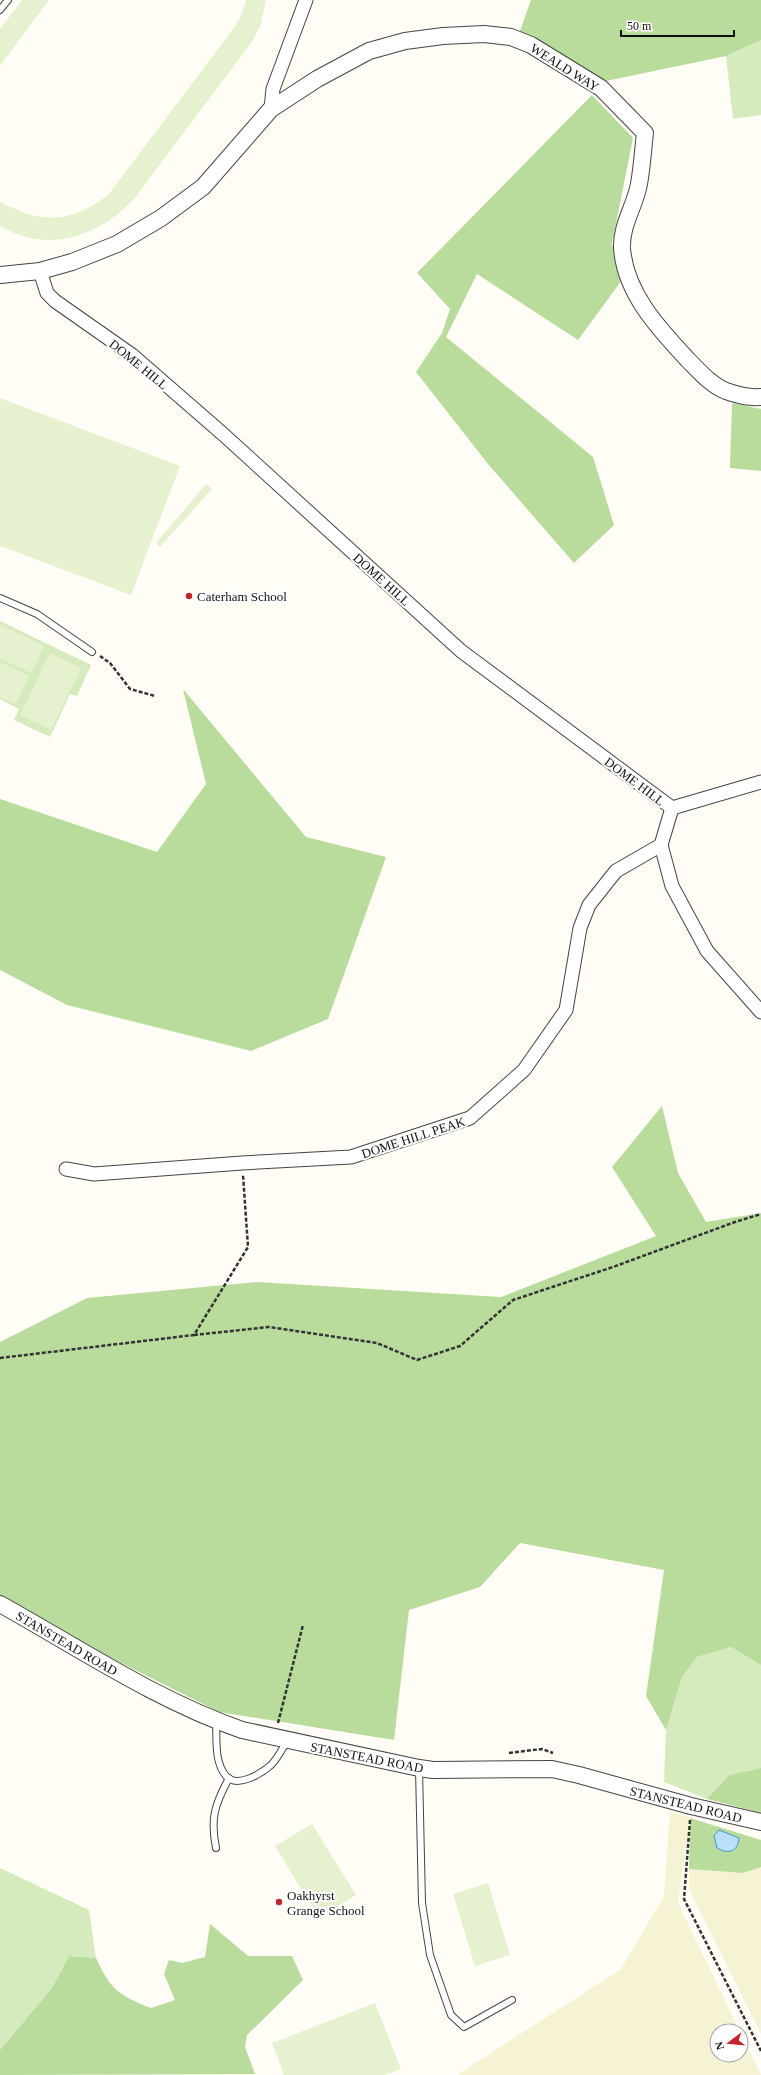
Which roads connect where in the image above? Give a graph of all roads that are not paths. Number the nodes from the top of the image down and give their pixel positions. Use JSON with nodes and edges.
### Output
{"nodes":[{"id":1,"x":8,"y":0,"type":"edge"},
{"id":2,"x":306,"y":0,"type":"edge"},
{"id":3,"x":0,"y":10,"type":"edge"},
{"id":4,"x":271,"y":109,"type":"junction"},
{"id":5,"x":40,"y":271,"type":"junction"},
{"id":6,"x":0,"y":275,"type":"edge"},
{"id":7,"x":761,"y":397,"type":"edge"},
{"id":8,"x":0,"y":598,"type":"edge"},
{"id":9,"x":92,"y":652,"type":"road end"},
{"id":10,"x":761,"y":782,"type":"edge"},
{"id":11,"x":672,"y":808,"type":"junction"},
{"id":12,"x":661,"y":845,"type":"junction"},
{"id":13,"x":761,"y":1012,"type":"edge"},
{"id":14,"x":66,"y":1168,"type":"dead end"},
{"id":15,"x":0,"y":1604,"type":"edge"},
{"id":16,"x":216,"y":1721,"type":"junction"},
{"id":17,"x":282,"y":1731,"type":"junction"},
{"id":18,"x":419,"y":1768,"type":"junction"},
{"id":19,"x":229,"y":1778,"type":"junction"},
{"id":20,"x":761,"y":1822,"type":"edge"},
{"id":21,"x":216,"y":1848,"type":"dead end"},
{"id":22,"x":512,"y":2000,"type":"dead end"}],
"edges":[{"from":1,"to":3,"type":"lane"},
{"from":2,"to":4,"type":"street"},
{"from":4,"to":5,"type":"street"},
{"from":4,"to":7,"type":"street","name":"WEALD WAY"},
{"from":5,"to":6,"type":"street"},
{"from":5,"to":11,"type":"street","name":"DOME HILL"},
{"from":8,"to":9,"type":"lane"},
{"from":10,"to":11,"type":"street","name":"DOME HILL"},
{"from":11,"to":12,"type":"street"},
{"from":12,"to":13,"type":"street"},
{"from":12,"to":14,"type":"street","name":"DOME HILL PEAK"},
{"from":15,"to":16,"type":"street","name":"STANSTEAD ROAD"},
{"from":16,"to":17,"type":"street","name":"STANSTEAD ROAD"},
{"from":16,"to":19,"type":"lane"},
{"from":17,"to":18,"type":"street","name":"STANSTEAD ROAD"},
{"from":17,"to":19,"type":"lane"},
{"from":18,"to":20,"type":"street","name":"STANSTEAD ROAD"},
{"from":18,"to":22,"type":"lane"},
{"from":19,"to":21,"type":"lane"}]}
